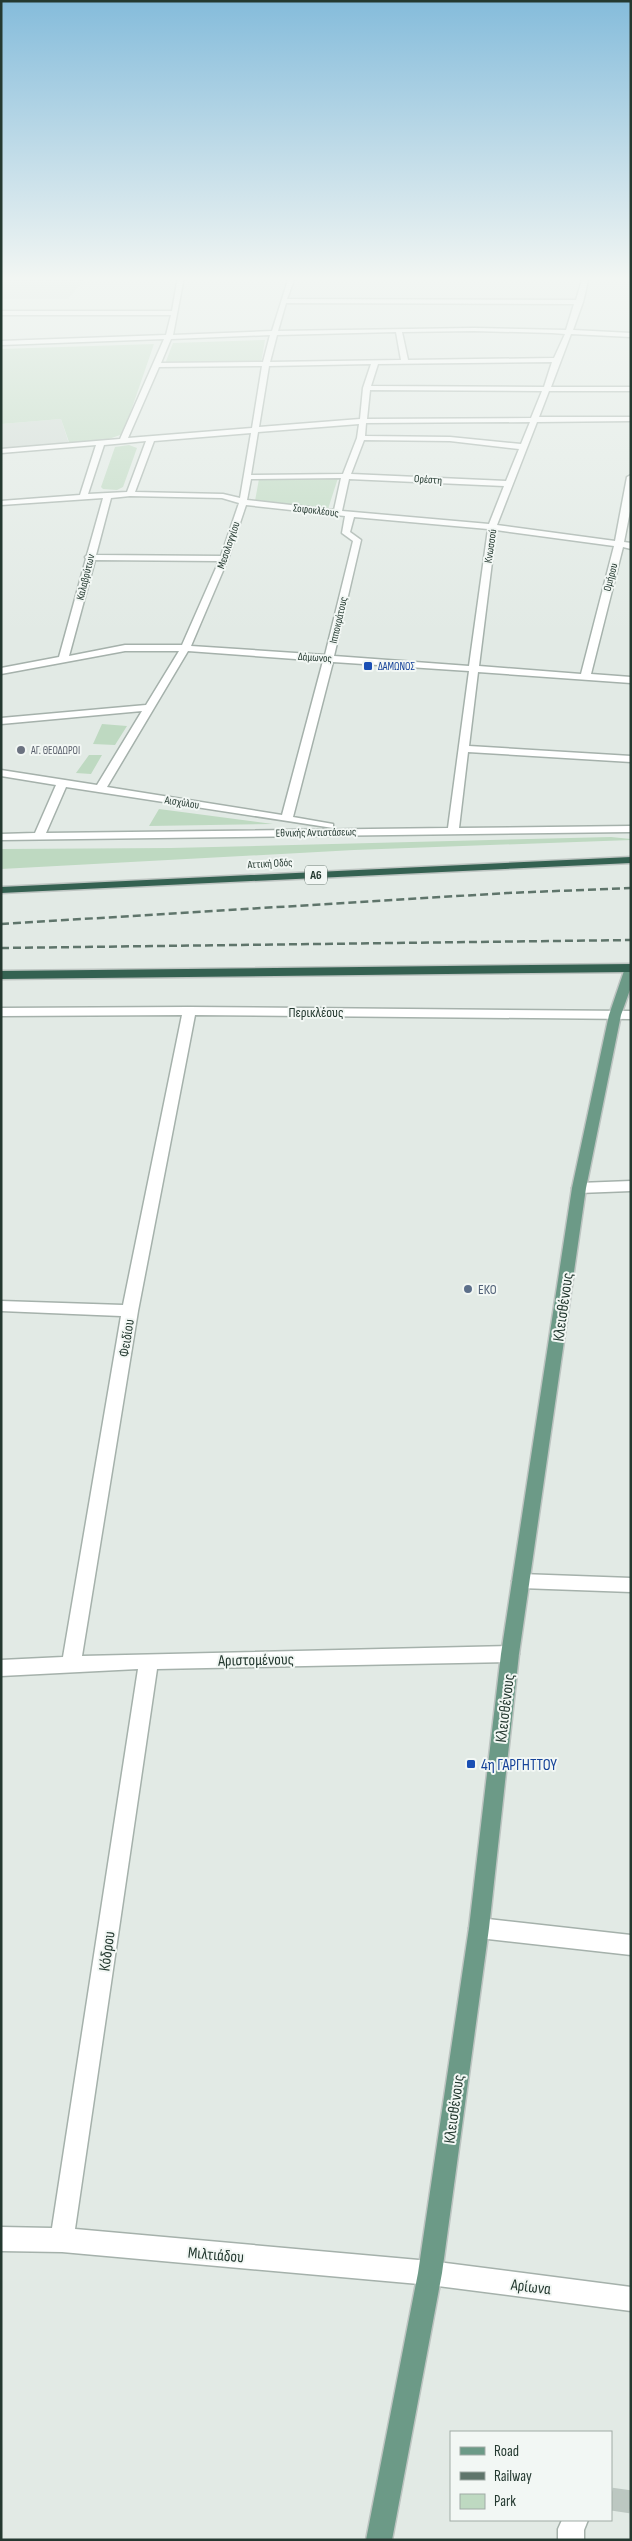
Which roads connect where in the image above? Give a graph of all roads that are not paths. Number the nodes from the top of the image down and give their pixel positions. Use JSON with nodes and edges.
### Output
{"nodes":[{"id":1,"x":143,"y":396,"type":"edge"},
{"id":2,"x":260,"y":396,"type":"edge"},
{"id":3,"x":366,"y":396,"type":"edge"},
{"id":4,"x":543,"y":396,"type":"edge"},
{"id":5,"x":534,"y":418,"type":"junction"},
{"id":6,"x":631,"y":418,"type":"edge"},
{"id":7,"x":364,"y":420,"type":"junction"},
{"id":8,"x":254,"y":429,"type":"junction"},
{"id":9,"x":151,"y":438,"type":"junction"},
{"id":10,"x":361,"y":438,"type":"junction"},
{"id":11,"x":123,"y":440,"type":"junction"},
{"id":12,"x":102,"y":442,"type":"junction"},
{"id":13,"x":523,"y":447,"type":"junction"},
{"id":14,"x":1,"y":451,"type":"edge"},
{"id":15,"x":346,"y":476,"type":"junction"},
{"id":16,"x":246,"y":477,"type":"junction"},
{"id":17,"x":631,"y":477,"type":"edge"},
{"id":18,"x":510,"y":484,"type":"junction"},
{"id":19,"x":130,"y":494,"type":"junction"},
{"id":20,"x":108,"y":495,"type":"junction"},
{"id":21,"x":84,"y":496,"type":"junction"},
{"id":22,"x":243,"y":502,"type":"junction"},
{"id":23,"x":1,"y":503,"type":"edge"},
{"id":24,"x":337,"y":513,"type":"junction"},
{"id":25,"x":350,"y":514,"type":"junction"},
{"id":26,"x":492,"y":527,"type":"junction"},
{"id":27,"x":620,"y":544,"type":"junction"},
{"id":28,"x":631,"y":546,"type":"edge"},
{"id":29,"x":89,"y":557,"type":"junction"},
{"id":30,"x":224,"y":559,"type":"junction"},
{"id":31,"x":186,"y":647,"type":"junction"},
{"id":32,"x":329,"y":658,"type":"junction"},
{"id":33,"x":63,"y":660,"type":"junction"},
{"id":34,"x":476,"y":668,"type":"junction"},
{"id":35,"x":1,"y":671,"type":"edge"},
{"id":36,"x":585,"y":677,"type":"junction"},
{"id":37,"x":631,"y":680,"type":"edge"},
{"id":38,"x":148,"y":708,"type":"junction"},
{"id":39,"x":1,"y":721,"type":"edge"},
{"id":40,"x":464,"y":748,"type":"junction"},
{"id":41,"x":566,"y":754,"type":"junction"},
{"id":42,"x":631,"y":759,"type":"edge"},
{"id":43,"x":631,"y":768,"type":"edge"},
{"id":44,"x":1,"y":773,"type":"edge"},
{"id":45,"x":62,"y":783,"type":"junction"},
{"id":46,"x":100,"y":790,"type":"junction"},
{"id":47,"x":287,"y":818,"type":"junction"},
{"id":48,"x":631,"y":829,"type":"edge"},
{"id":49,"x":452,"y":831,"type":"junction"},
{"id":50,"x":362,"y":832,"type":"junction"},
{"id":51,"x":1,"y":837,"type":"edge"},
{"id":52,"x":39,"y":837,"type":"junction"},
{"id":53,"x":631,"y":860,"type":"edge"},
{"id":54,"x":1,"y":890,"type":"edge"},
{"id":55,"x":631,"y":968,"type":"edge"},
{"id":56,"x":1,"y":975,"type":"edge"},
{"id":57,"x":189,"y":1011,"type":"junction"},
{"id":58,"x":1,"y":1012,"type":"edge"},
{"id":59,"x":623,"y":1015,"type":"edge"},
{"id":60,"x":631,"y":1186,"type":"edge"},
{"id":61,"x":580,"y":1188,"type":"junction"},
{"id":62,"x":1,"y":1306,"type":"edge"},
{"id":63,"x":130,"y":1311,"type":"junction"},
{"id":64,"x":521,"y":1582,"type":"junction"},
{"id":65,"x":631,"y":1585,"type":"edge"},
{"id":66,"x":510,"y":1654,"type":"junction"},
{"id":67,"x":149,"y":1661,"type":"junction"},
{"id":68,"x":71,"y":1666,"type":"junction"},
{"id":69,"x":1,"y":1668,"type":"edge"},
{"id":70,"x":479,"y":1928,"type":"junction"},
{"id":71,"x":631,"y":1945,"type":"edge"},
{"id":72,"x":1,"y":2239,"type":"edge"},
{"id":73,"x":62,"y":2240,"type":"junction"},
{"id":74,"x":430,"y":2273,"type":"junction"},
{"id":75,"x":631,"y":2299,"type":"edge"},
{"id":76,"x":575,"y":2521,"type":"edge"},
{"id":77,"x":379,"y":2540,"type":"edge"},
{"id":78,"x":571,"y":2540,"type":"edge"}],
"edges":[{"from":1,"to":11,"type":"street"},
{"from":2,"to":8,"type":"street","name":"Μεσολογγίου"},
{"from":3,"to":7,"type":"street"},
{"from":4,"to":5,"type":"street","name":"Κνωσσού"},
{"from":5,"to":6,"type":"street"},
{"from":5,"to":7,"type":"street"},
{"from":5,"to":13,"type":"street","name":"Κνωσσού"},
{"from":7,"to":8,"type":"street"},
{"from":7,"to":10,"type":"street"},
{"from":8,"to":9,"type":"street"},
{"from":8,"to":16,"type":"street","name":"Μεσολογγίου"},
{"from":9,"to":11,"type":"street"},
{"from":9,"to":19,"type":"street"},
{"from":10,"to":13,"type":"street"},
{"from":10,"to":15,"type":"street"},
{"from":11,"to":12,"type":"street"},
{"from":12,"to":14,"type":"street"},
{"from":12,"to":21,"type":"street"},
{"from":13,"to":18,"type":"street","name":"Κνωσσού"},
{"from":15,"to":16,"type":"street","name":"Ορέστη"},
{"from":15,"to":18,"type":"street","name":"Ορέστη"},
{"from":15,"to":24,"type":"street"},
{"from":16,"to":22,"type":"street","name":"Μεσολογγίου"},
{"from":17,"to":27,"type":"street","name":"Ομήρου"},
{"from":18,"to":26,"type":"street","name":"Κνωσσού"},
{"from":19,"to":20,"type":"street","name":"Σοφοκλέους"},
{"from":19,"to":22,"type":"street","name":"Σοφοκλέους"},
{"from":20,"to":21,"type":"street","name":"Σοφοκλέους"},
{"from":20,"to":29,"type":"street","name":"Καλαβρύτων"},
{"from":21,"to":23,"type":"street","name":"Σοφοκλέους"},
{"from":22,"to":24,"type":"street","name":"Σοφοκλέους"},
{"from":22,"to":30,"type":"street","name":"Μεσολογγίου"},
{"from":24,"to":25,"type":"street","name":"Σοφοκλέους"},
{"from":25,"to":26,"type":"street","name":"Σοφοκλέους"},
{"from":25,"to":32,"type":"street","name":"Ιπποκράτους"},
{"from":26,"to":27,"type":"street","name":"Σοφοκλέους"},
{"from":26,"to":34,"type":"street","name":"Κνωσσού"},
{"from":27,"to":28,"type":"street","name":"Σοφοκλέους"},
{"from":27,"to":36,"type":"street","name":"Ομήρου"},
{"from":29,"to":30,"type":"street"},
{"from":29,"to":33,"type":"street","name":"Καλαβρύτων"},
{"from":30,"to":31,"type":"street","name":"Μεσολογγίου"},
{"from":31,"to":32,"type":"street","name":"Δάμωνος"},
{"from":31,"to":33,"type":"street","name":"Δάμωνος"},
{"from":31,"to":38,"type":"street","name":"Μεσολογγίου"},
{"from":32,"to":34,"type":"street","name":"Δάμωνος"},
{"from":32,"to":47,"type":"street","name":"Ιπποκράτους"},
{"from":33,"to":35,"type":"street","name":"Δάμωνος"},
{"from":34,"to":36,"type":"street","name":"Δάμωνος"},
{"from":34,"to":40,"type":"street","name":"Κνωσσού"},
{"from":36,"to":37,"type":"street","name":"Δάμωνος"},
{"from":38,"to":39,"type":"street"},
{"from":38,"to":46,"type":"street","name":"Μεσολογγίου"},
{"from":40,"to":41,"type":"street"},
{"from":40,"to":49,"type":"street","name":"Κνωσσού"},
{"from":41,"to":42,"type":"street"},
{"from":41,"to":43,"type":"street"},
{"from":44,"to":45,"type":"street","name":"Αισχύλου"},
{"from":45,"to":46,"type":"street","name":"Αισχύλου"},
{"from":45,"to":52,"type":"street"},
{"from":46,"to":47,"type":"street","name":"Αισχύλου"},
{"from":47,"to":50,"type":"street","name":"Αισχύλου"},
{"from":48,"to":49,"type":"street","name":"Εθνικής Αντιστάσεως"},
{"from":49,"to":50,"type":"street","name":"Εθνικής Αντιστάσεως"},
{"from":50,"to":52,"type":"street","name":"Εθνικής Αντιστάσεως"},
{"from":51,"to":52,"type":"street","name":"Εθνικής Αντιστάσεως"},
{"from":53,"to":54,"type":"highway","name":"Αττική Οδός","number":"Α6"},
{"from":55,"to":56,"type":"highway"},
{"from":55,"to":59,"type":"main road","name":"Κλεισθένους"},
{"from":57,"to":58,"type":"street","name":"Περικλέους"},
{"from":57,"to":59,"type":"street","name":"Περικλέους"},
{"from":57,"to":63,"type":"street","name":"Φειδίου"},
{"from":59,"to":61,"type":"main road","name":"Κλεισθένους"},
{"from":60,"to":61,"type":"street"},
{"from":61,"to":64,"type":"main road","name":"Κλεισθένους"},
{"from":62,"to":63,"type":"street"},
{"from":63,"to":68,"type":"street","name":"Φειδίου"},
{"from":64,"to":65,"type":"street"},
{"from":64,"to":66,"type":"main road","name":"Κλεισθένους"},
{"from":66,"to":67,"type":"street","name":"Αριστομένους"},
{"from":66,"to":70,"type":"main road","name":"Κλεισθένους"},
{"from":67,"to":68,"type":"street","name":"Αριστομένους"},
{"from":67,"to":73,"type":"street","name":"Κόδρου"},
{"from":68,"to":69,"type":"street","name":"Αριστομένους"},
{"from":70,"to":71,"type":"street"},
{"from":70,"to":74,"type":"main road","name":"Κλεισθένους"},
{"from":72,"to":73,"type":"street","name":"Μιλτιάδου"},
{"from":73,"to":74,"type":"street","name":"Μιλτιάδου"},
{"from":74,"to":75,"type":"street","name":"Αρίωνα"},
{"from":74,"to":77,"type":"main road","name":"Κλεισθένους"},
{"from":76,"to":78,"type":"street"}]}
